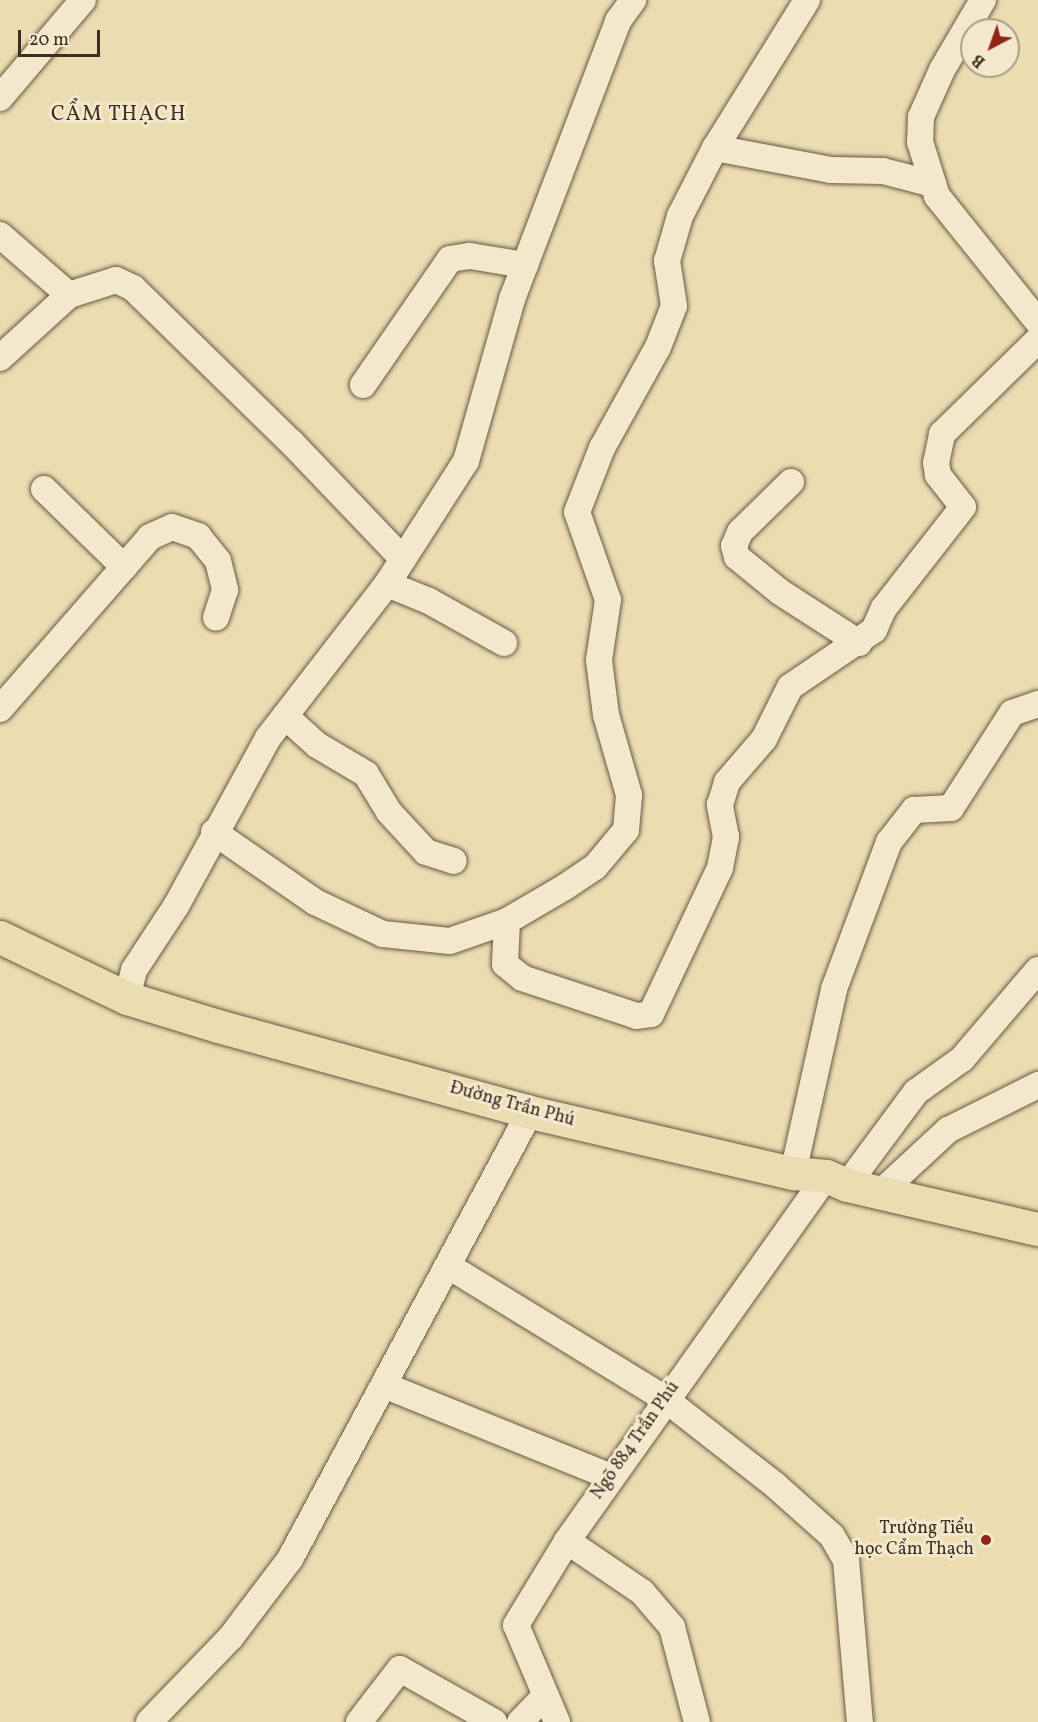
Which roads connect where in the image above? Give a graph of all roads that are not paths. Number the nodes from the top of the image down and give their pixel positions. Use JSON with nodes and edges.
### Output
{"nodes":[{"id":1,"x":83,"y":0,"type":"edge"},
{"id":2,"x":633,"y":0,"type":"edge"},
{"id":3,"x":807,"y":0,"type":"edge"},
{"id":4,"x":982,"y":0,"type":"edge"},
{"id":5,"x":0,"y":98,"type":"edge"},
{"id":6,"x":715,"y":148,"type":"junction"},
{"id":7,"x":933,"y":184,"type":"junction"},
{"id":8,"x":0,"y":235,"type":"edge"},
{"id":9,"x":525,"y":265,"type":"junction"},
{"id":10,"x":69,"y":295,"type":"junction"},
{"id":11,"x":1038,"y":322,"type":"edge"},
{"id":12,"x":1038,"y":340,"type":"edge"},
{"id":13,"x":0,"y":358,"type":"edge"},
{"id":14,"x":363,"y":386,"type":"dead end"},
{"id":15,"x":790,"y":482,"type":"dead end"},
{"id":16,"x":44,"y":489,"type":"dead end"},
{"id":17,"x":403,"y":559,"type":"junction"},
{"id":18,"x":124,"y":567,"type":"junction"},
{"id":19,"x":387,"y":584,"type":"junction"},
{"id":20,"x":216,"y":618,"type":"dead end"},
{"id":21,"x":504,"y":643,"type":"dead end"},
{"id":22,"x":859,"y":643,"type":"junction"},
{"id":23,"x":1038,"y":704,"type":"edge"},
{"id":24,"x":0,"y":709,"type":"edge"},
{"id":25,"x":285,"y":716,"type":"junction"},
{"id":26,"x":214,"y":832,"type":"junction"},
{"id":27,"x":454,"y":861,"type":"dead end"},
{"id":28,"x":507,"y":921,"type":"junction"},
{"id":29,"x":3,"y":946,"type":"edge"},
{"id":30,"x":1038,"y":970,"type":"edge"},
{"id":31,"x":127,"y":998,"type":"junction"},
{"id":32,"x":1038,"y":1084,"type":"edge"},
{"id":33,"x":530,"y":1112,"type":"junction"},
{"id":34,"x":793,"y":1173,"type":"junction"},
{"id":35,"x":836,"y":1181,"type":"junction"},
{"id":36,"x":880,"y":1193,"type":"junction"},
{"id":37,"x":1038,"y":1229,"type":"edge"},
{"id":38,"x":450,"y":1267,"type":"junction"},
{"id":39,"x":386,"y":1386,"type":"junction"},
{"id":40,"x":665,"y":1399,"type":"junction"},
{"id":41,"x":611,"y":1478,"type":"junction"},
{"id":42,"x":567,"y":1541,"type":"junction"},
{"id":43,"x":543,"y":1698,"type":"junction"},
{"id":44,"x":149,"y":1722,"type":"edge"},
{"id":45,"x":359,"y":1722,"type":"edge"},
{"id":46,"x":494,"y":1722,"type":"edge"},
{"id":47,"x":520,"y":1722,"type":"edge"},
{"id":48,"x":557,"y":1722,"type":"edge"},
{"id":49,"x":697,"y":1722,"type":"edge"},
{"id":50,"x":860,"y":1722,"type":"edge"}],
"edges":[{"from":1,"to":5,"type":"street"},
{"from":2,"to":9,"type":"street"},
{"from":3,"to":6,"type":"street"},
{"from":4,"to":7,"type":"street"},
{"from":6,"to":7,"type":"street"},
{"from":6,"to":28,"type":"street"},
{"from":7,"to":11,"type":"street"},
{"from":8,"to":10,"type":"street"},
{"from":9,"to":14,"type":"street"},
{"from":9,"to":17,"type":"street"},
{"from":10,"to":13,"type":"street"},
{"from":10,"to":17,"type":"street"},
{"from":12,"to":22,"type":"street"},
{"from":15,"to":22,"type":"street"},
{"from":16,"to":18,"type":"street"},
{"from":17,"to":19,"type":"street"},
{"from":18,"to":20,"type":"street"},
{"from":18,"to":24,"type":"street"},
{"from":19,"to":21,"type":"street"},
{"from":19,"to":25,"type":"street"},
{"from":22,"to":28,"type":"street"},
{"from":23,"to":34,"type":"street"},
{"from":25,"to":26,"type":"street"},
{"from":25,"to":27,"type":"street"},
{"from":26,"to":28,"type":"street"},
{"from":26,"to":31,"type":"street"},
{"from":29,"to":31,"type":"main road","name":"Đường Trần Phú"},
{"from":30,"to":35,"type":"street","name":"Ngõ 884 Trần Phú"},
{"from":31,"to":33,"type":"main road","name":"Đường Trần Phú"},
{"from":32,"to":36,"type":"street"},
{"from":33,"to":34,"type":"main road","name":"Đường Trần Phú"},
{"from":33,"to":38,"type":"street"},
{"from":34,"to":35,"type":"main road","name":"Đường Trần Phú"},
{"from":35,"to":36,"type":"main road","name":"Đường Trần Phú"},
{"from":35,"to":40,"type":"street","name":"Ngõ 884 Trần Phú"},
{"from":36,"to":37,"type":"main road","name":"Đường Trần Phú"},
{"from":38,"to":39,"type":"street"},
{"from":38,"to":40,"type":"street"},
{"from":39,"to":41,"type":"street"},
{"from":39,"to":44,"type":"street"},
{"from":40,"to":41,"type":"street","name":"Ngõ 884 Trần Phú"},
{"from":40,"to":50,"type":"street"},
{"from":41,"to":42,"type":"street","name":"Ngõ 884 Trần Phú"},
{"from":42,"to":43,"type":"street","name":"Ngõ 884 Trần Phú"},
{"from":42,"to":49,"type":"street"},
{"from":43,"to":47,"type":"street"},
{"from":43,"to":48,"type":"street","name":"Ngõ 884 Trần Phú"},
{"from":45,"to":46,"type":"street"}]}
